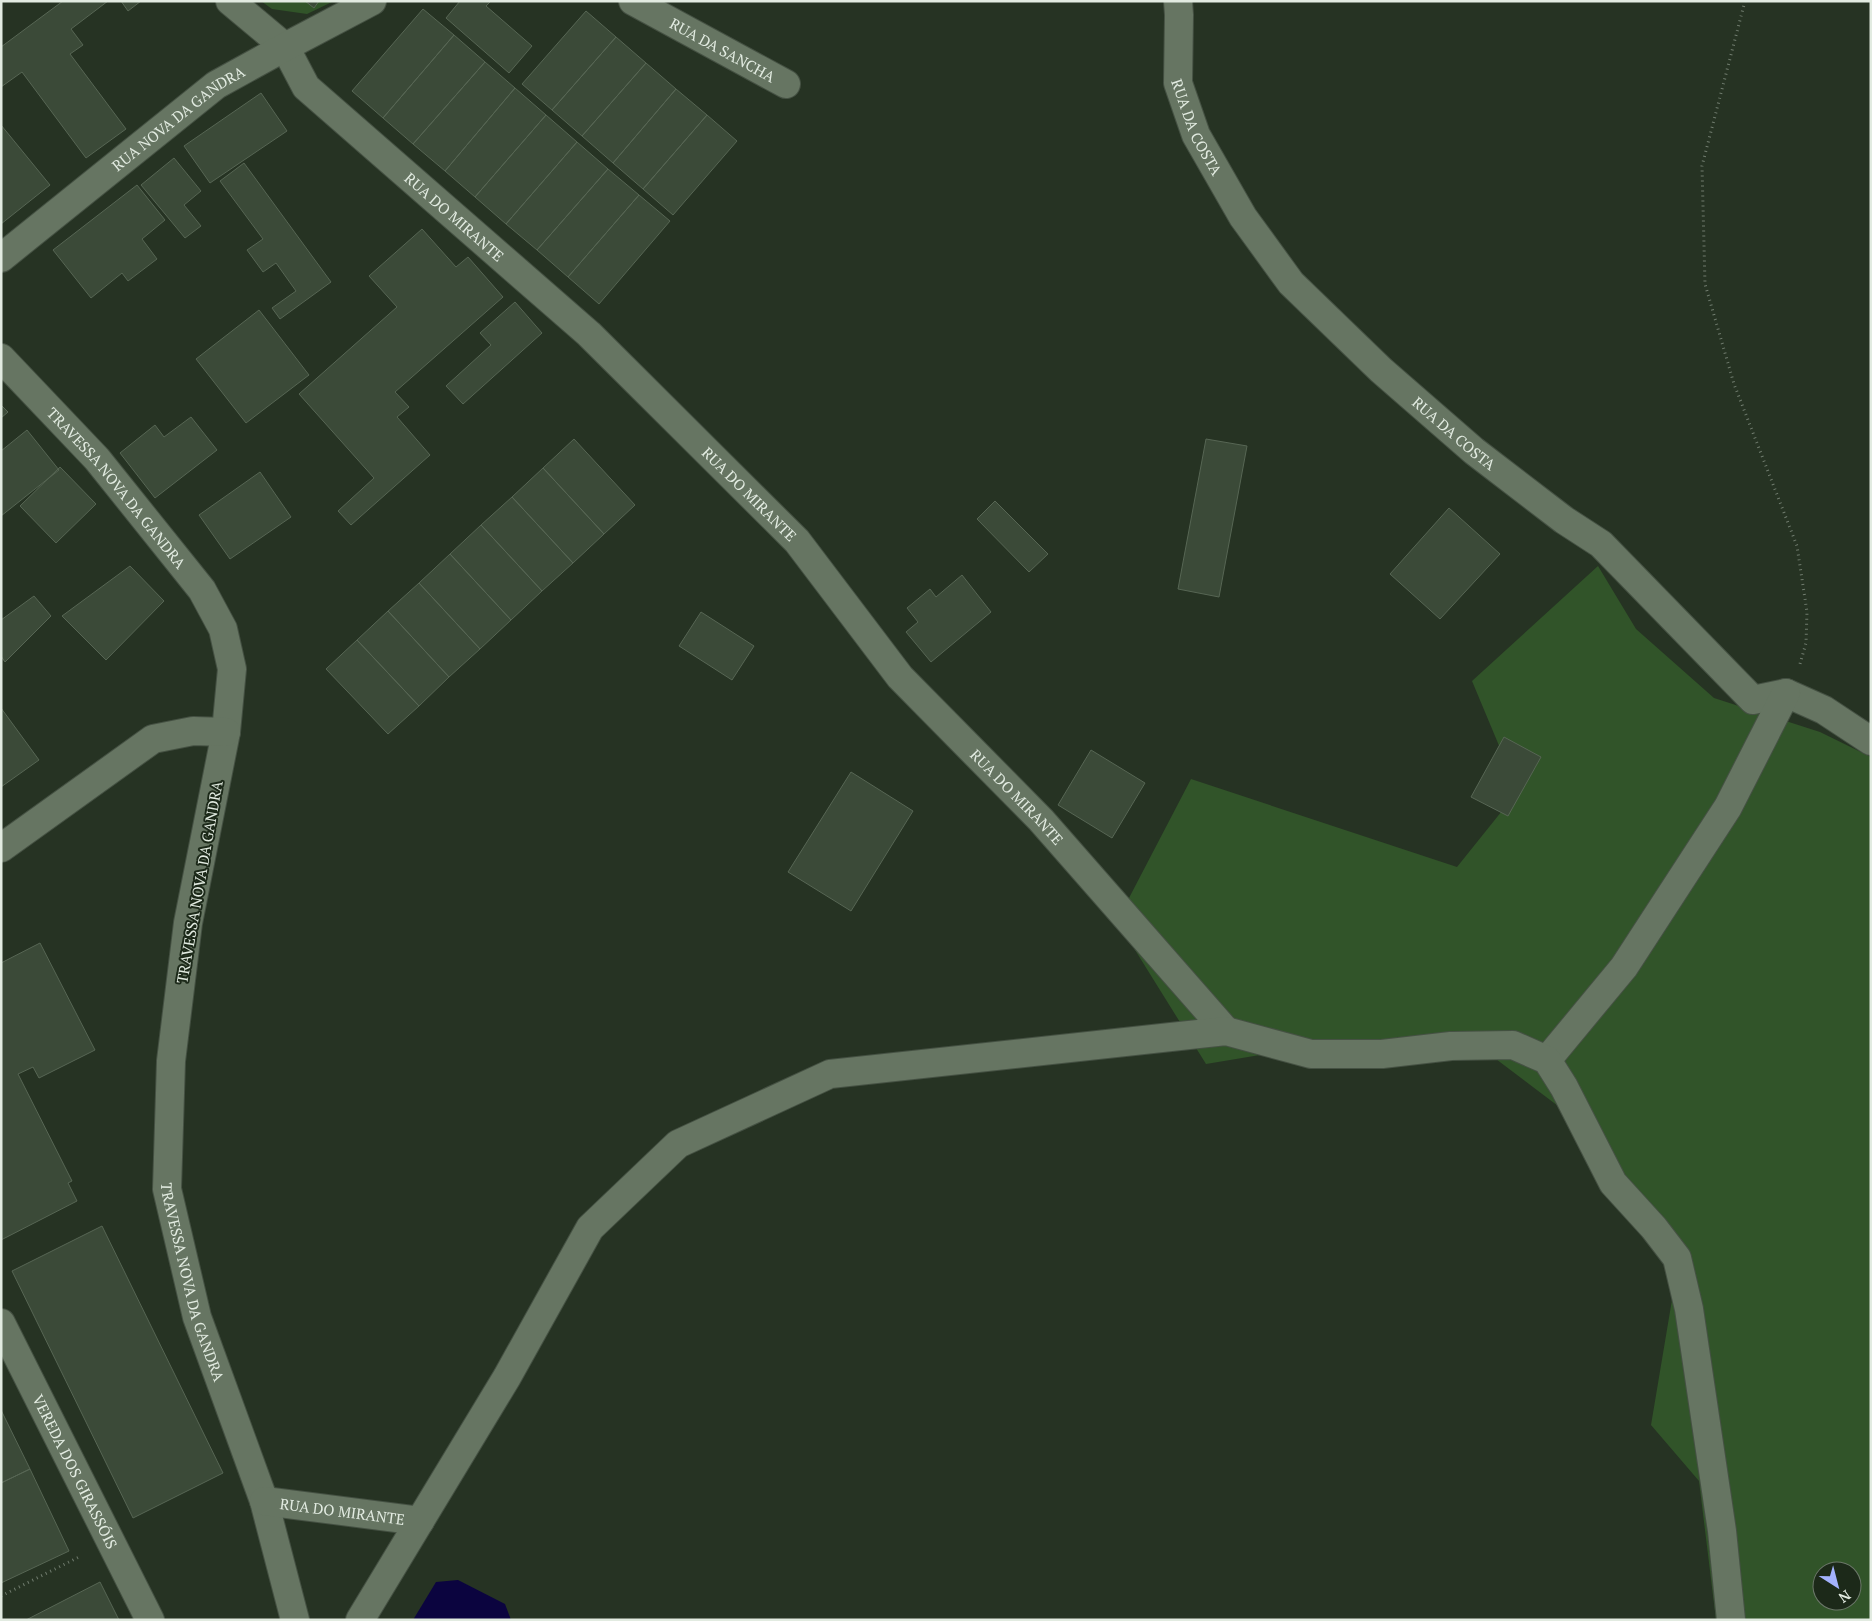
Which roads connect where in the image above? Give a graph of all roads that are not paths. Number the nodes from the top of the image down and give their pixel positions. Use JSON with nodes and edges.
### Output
{"nodes":[{"id":1,"x":230,"y":1,"type":"edge"},
{"id":2,"x":372,"y":1,"type":"edge"},
{"id":3,"x":633,"y":1,"type":"edge"},
{"id":4,"x":1178,"y":1,"type":"edge"},
{"id":5,"x":284,"y":47,"type":"junction"},
{"id":6,"x":786,"y":84,"type":"dead end"},
{"id":7,"x":1,"y":258,"type":"edge"},
{"id":8,"x":1,"y":358,"type":"edge"},
{"id":9,"x":1786,"y":693,"type":"junction"},
{"id":10,"x":226,"y":732,"type":"junction"},
{"id":11,"x":1871,"y":742,"type":"edge"},
{"id":12,"x":1,"y":848,"type":"edge"},
{"id":13,"x":1226,"y":1031,"type":"junction"},
{"id":14,"x":1547,"y":1060,"type":"junction"},
{"id":15,"x":1,"y":1323,"type":"edge"},
{"id":16,"x":264,"y":1501,"type":"junction"},
{"id":17,"x":420,"y":1521,"type":"junction"},
{"id":18,"x":150,"y":1620,"type":"edge"},
{"id":19,"x":295,"y":1620,"type":"edge"},
{"id":20,"x":360,"y":1620,"type":"edge"},
{"id":21,"x":1731,"y":1620,"type":"edge"}],
"edges":[{"from":1,"to":5,"type":"street","name":"RUA DO MIRANTE"},
{"from":2,"to":5,"type":"street","name":"RUA NOVA DA GANDRA"},
{"from":3,"to":6,"type":"street","name":"RUA DA SANCHA"},
{"from":4,"to":9,"type":"street","name":"RUA DA COSTA"},
{"from":5,"to":7,"type":"street","name":"RUA NOVA DA GANDRA"},
{"from":5,"to":13,"type":"street","name":"RUA DO MIRANTE"},
{"from":8,"to":10,"type":"street","name":"TRAVESSA NOVA DA GANDRA"},
{"from":9,"to":11,"type":"street"},
{"from":9,"to":14,"type":"street"},
{"from":10,"to":12,"type":"street"},
{"from":10,"to":16,"type":"street","name":"TRAVESSA NOVA DA GANDRA"},
{"from":13,"to":14,"type":"street"},
{"from":13,"to":17,"type":"street"},
{"from":14,"to":21,"type":"street"},
{"from":15,"to":18,"type":"street","name":"VEREDA DOS GIRASSÓIS"},
{"from":16,"to":17,"type":"street","name":"RUA DO MIRANTE"},
{"from":16,"to":19,"type":"street","name":"TRAVESSA NOVA DA GANDRA"},
{"from":17,"to":20,"type":"street"}]}
